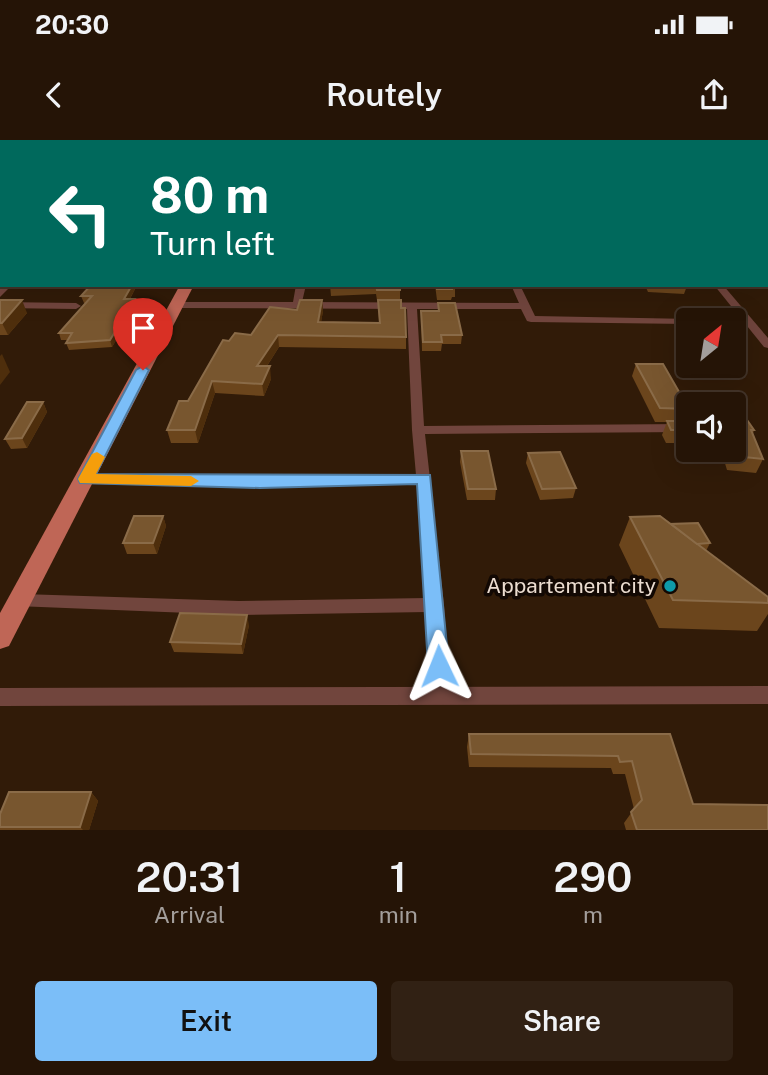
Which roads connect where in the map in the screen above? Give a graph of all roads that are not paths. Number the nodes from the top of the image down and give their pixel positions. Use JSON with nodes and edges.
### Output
{"nodes":[{"id":1,"x":186,"y":287,"type":"edge"},
{"id":2,"x":301,"y":287,"type":"edge"},
{"id":3,"x":516,"y":287,"type":"edge"},
{"id":4,"x":720,"y":287,"type":"edge"},
{"id":5,"x":177,"y":304,"type":"junction"},
{"id":6,"x":0,"y":305,"type":"edge"},
{"id":7,"x":297,"y":305,"type":"junction"},
{"id":8,"x":76,"y":306,"type":"dead end"},
{"id":9,"x":522,"y":306,"type":"junction"},
{"id":10,"x":412,"y":307,"type":"junction"},
{"id":11,"x":676,"y":321,"type":"edge"},
{"id":12,"x":748,"y":322,"type":"joint"},
{"id":13,"x":768,"y":345,"type":"edge"},
{"id":14,"x":676,"y":428,"type":"edge"},
{"id":15,"x":418,"y":430,"type":"junction"},
{"id":16,"x":86,"y":479,"type":"junction"},
{"id":17,"x":424,"y":479,"type":"junction"},
{"id":18,"x":22,"y":601,"type":"junction"},
{"id":19,"x":436,"y":605,"type":"junction"},
{"id":20,"x":0,"y":638,"type":"edge"},
{"id":21,"x":439,"y":666,"type":"dead end"},
{"id":22,"x":768,"y":695,"type":"edge"},
{"id":23,"x":0,"y":697,"type":"edge"}],
"edges":[{"from":1,"to":5,"type":"main road"},
{"from":2,"to":7,"type":"street"},
{"from":3,"to":9,"type":"street"},
{"from":4,"to":12,"type":"street"},
{"from":5,"to":7,"type":"street"},
{"from":5,"to":16,"type":"main road"},
{"from":6,"to":8,"type":"street"},
{"from":7,"to":10,"type":"street"},
{"from":9,"to":10,"type":"street"},
{"from":9,"to":11,"type":"street"},
{"from":10,"to":15,"type":"street"},
{"from":12,"to":13,"type":"street"},
{"from":14,"to":15,"type":"street"},
{"from":15,"to":17,"type":"street"},
{"from":16,"to":17,"type":"street"},
{"from":16,"to":18,"type":"main road"},
{"from":17,"to":19,"type":"street"},
{"from":18,"to":19,"type":"street"},
{"from":18,"to":20,"type":"main road"},
{"from":19,"to":21,"type":"street"},
{"from":22,"to":23,"type":"street"}]}
